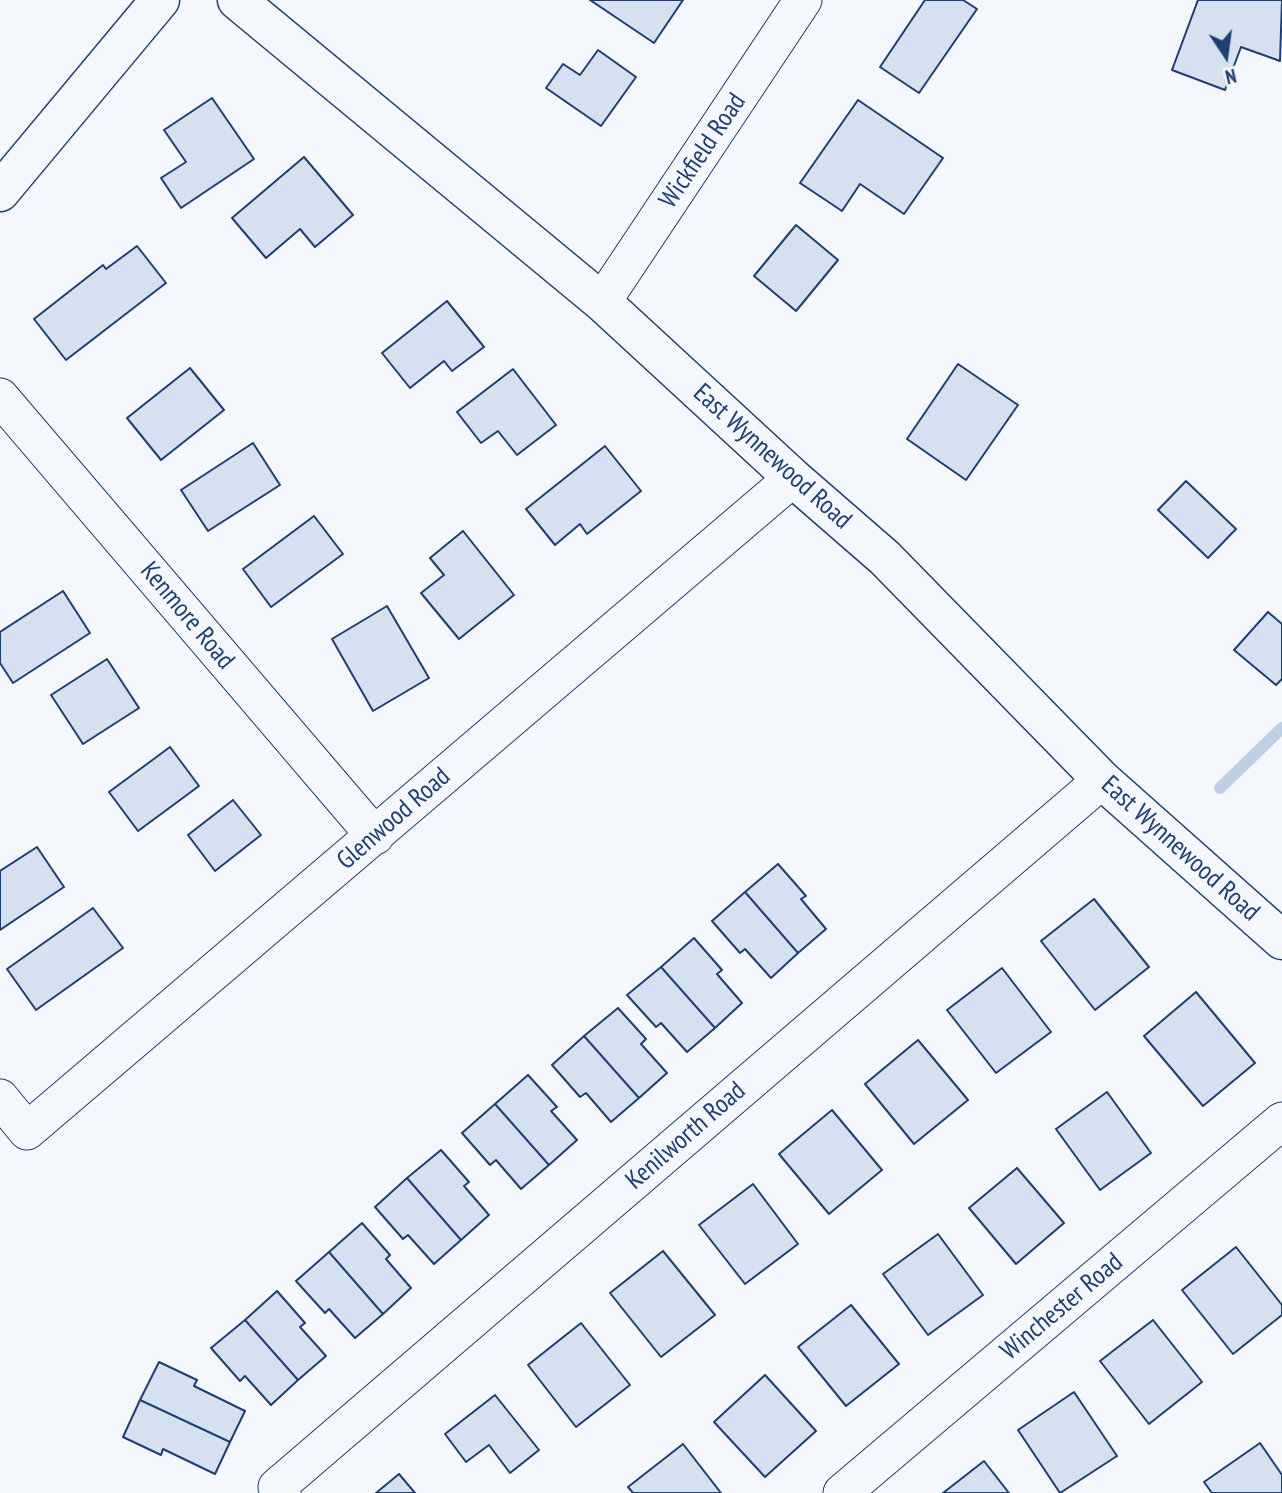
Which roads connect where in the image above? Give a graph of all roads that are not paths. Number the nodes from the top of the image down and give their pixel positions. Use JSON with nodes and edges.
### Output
{"nodes":[{"id":1,"x":160,"y":0,"type":"edge"},
{"id":2,"x":237,"y":0,"type":"edge"},
{"id":3,"x":803,"y":0,"type":"edge"},
{"id":4,"x":0,"y":192,"type":"edge"},
{"id":5,"x":603,"y":302,"type":"junction"},
{"id":6,"x":0,"y":397,"type":"edge"},
{"id":7,"x":793,"y":478,"type":"junction"},
{"id":8,"x":1102,"y":780,"type":"junction"},
{"id":9,"x":375,"y":836,"type":"junction"},
{"id":10,"x":1282,"y":940,"type":"edge"},
{"id":11,"x":0,"y":1098,"type":"edge"},
{"id":12,"x":1282,"y":1121,"type":"edge"},
{"id":13,"x":282,"y":1493,"type":"edge"},
{"id":14,"x":842,"y":1493,"type":"edge"}],
"edges":[{"from":1,"to":4,"type":"street"},
{"from":2,"to":5,"type":"street","name":"East Wynnewood Road"},
{"from":3,"to":5,"type":"street","name":"Wickfield Road"},
{"from":5,"to":7,"type":"street","name":"East Wynnewood Road"},
{"from":6,"to":9,"type":"street","name":"Kenmore Road"},
{"from":7,"to":8,"type":"street","name":"East Wynnewood Road"},
{"from":7,"to":9,"type":"street","name":"Glenwood Road"},
{"from":8,"to":10,"type":"street","name":"East Wynnewood Road"},
{"from":8,"to":13,"type":"street","name":"Kenilworth Road"},
{"from":9,"to":11,"type":"street","name":"Glenwood Road"},
{"from":12,"to":14,"type":"street","name":"Winchester Road"}]}
